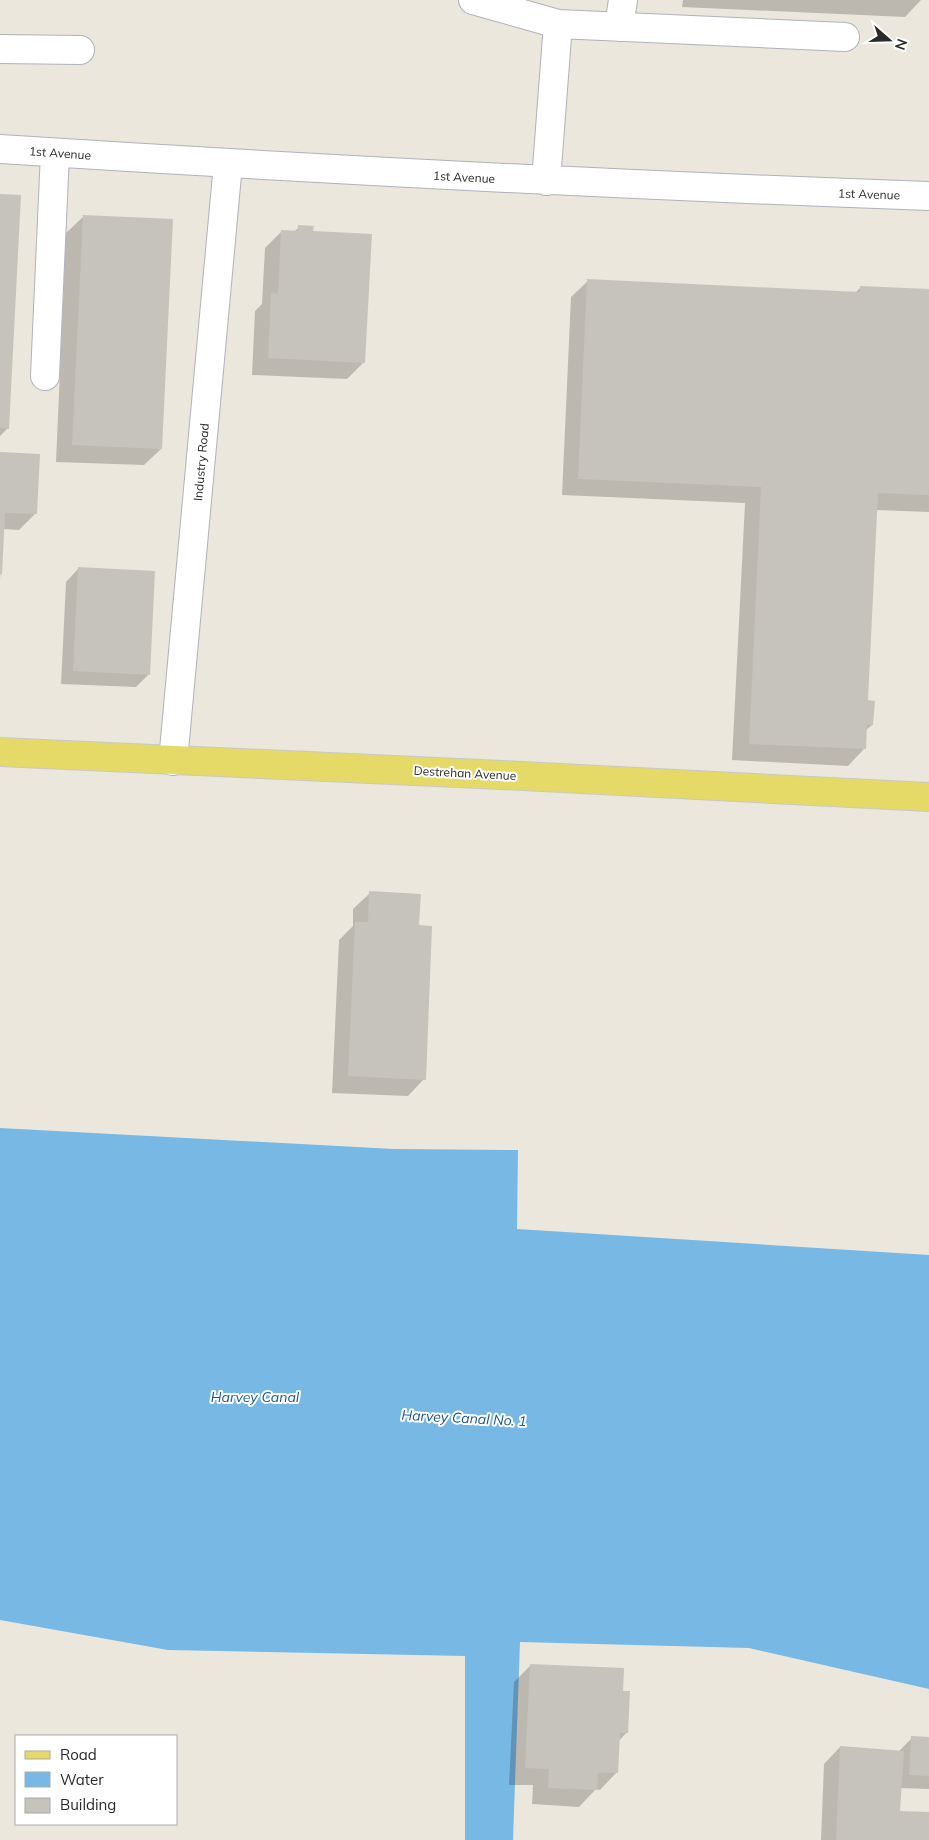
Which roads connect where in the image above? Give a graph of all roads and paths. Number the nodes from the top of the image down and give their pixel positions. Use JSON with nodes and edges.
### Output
{"nodes":[{"id":1,"x":472,"y":0,"type":"edge"},
{"id":2,"x":622,"y":0,"type":"edge"},
{"id":3,"x":558,"y":24,"type":"junction"},
{"id":4,"x":619,"y":27,"type":"junction"},
{"id":5,"x":845,"y":37,"type":"dead end"},
{"id":6,"x":0,"y":49,"type":"edge"},
{"id":7,"x":80,"y":50,"type":"dead end"},
{"id":8,"x":0,"y":149,"type":"edge"},
{"id":9,"x":55,"y":153,"type":"junction"},
{"id":10,"x":228,"y":164,"type":"junction"},
{"id":11,"x":546,"y":181,"type":"junction"},
{"id":12,"x":929,"y":196,"type":"edge"},
{"id":13,"x":45,"y":376,"type":"dead end"},
{"id":14,"x":0,"y":752,"type":"edge"},
{"id":15,"x":173,"y":761,"type":"junction"},
{"id":16,"x":929,"y":797,"type":"edge"}],
"edges":[{"from":1,"to":3,"type":"street"},
{"from":2,"to":4,"type":"street"},
{"from":3,"to":4,"type":"street"},
{"from":3,"to":11,"type":"street"},
{"from":4,"to":5,"type":"street"},
{"from":6,"to":7,"type":"street"},
{"from":8,"to":9,"type":"street","name":"1st Avenue"},
{"from":9,"to":10,"type":"street","name":"1st Avenue"},
{"from":9,"to":13,"type":"street"},
{"from":10,"to":11,"type":"street","name":"1st Avenue"},
{"from":10,"to":15,"type":"street","name":"Industry Road"},
{"from":11,"to":12,"type":"street","name":"1st Avenue"},
{"from":14,"to":15,"type":"main road","name":"Destrehan Avenue"},
{"from":15,"to":16,"type":"main road","name":"Destrehan Avenue"}]}
